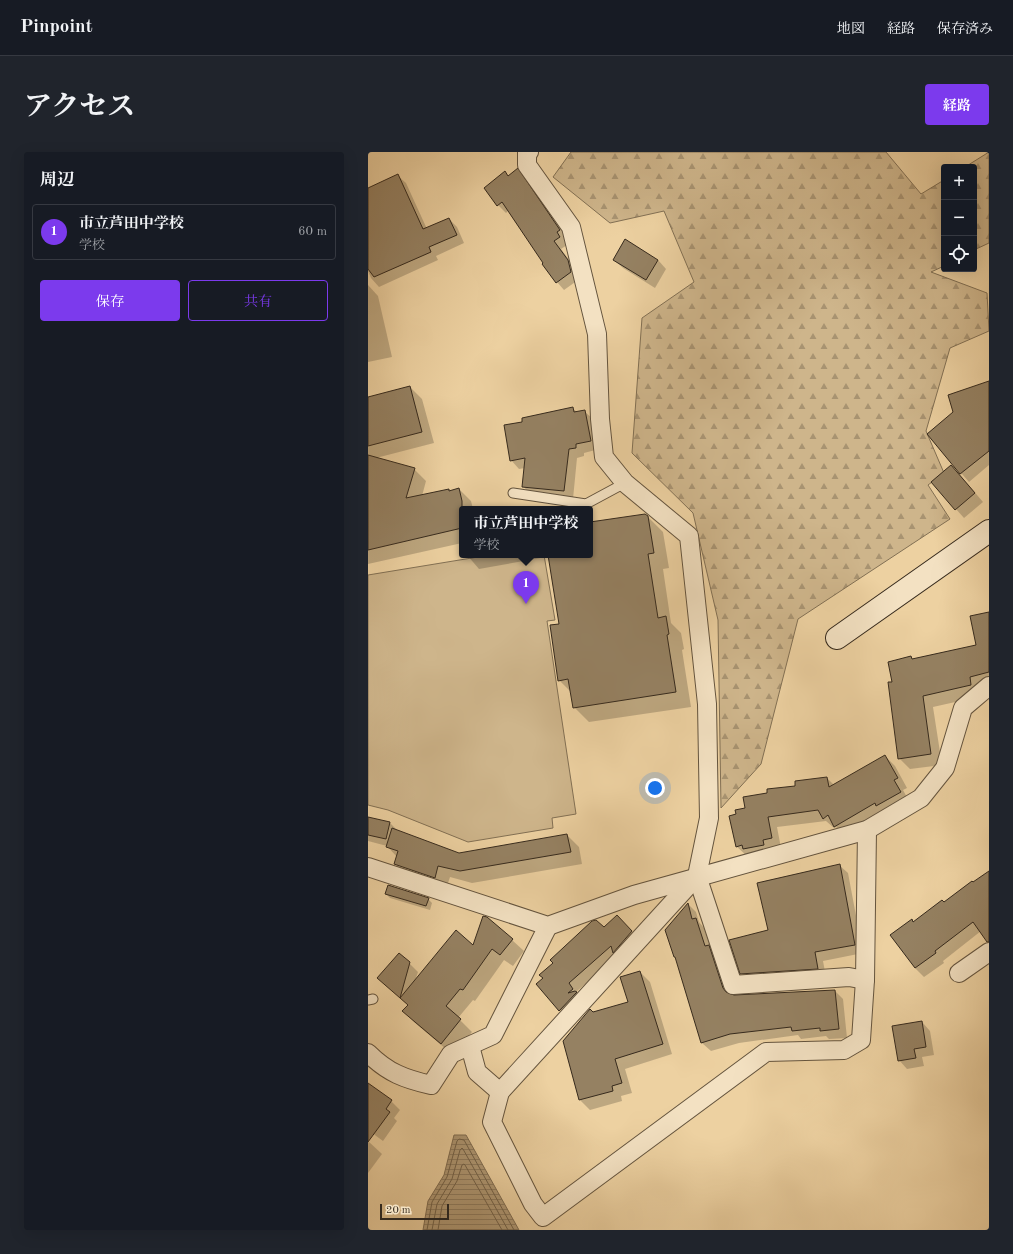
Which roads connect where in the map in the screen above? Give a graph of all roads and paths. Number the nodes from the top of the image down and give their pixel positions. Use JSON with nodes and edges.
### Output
{"nodes":[{"id":1,"x":529,"y":152,"type":"edge"},
{"id":2,"x":625,"y":483,"type":"junction"},
{"id":3,"x":513,"y":493,"type":"dead end"},
{"id":4,"x":989,"y":531,"type":"edge"},
{"id":5,"x":838,"y":638,"type":"dead end"},
{"id":6,"x":989,"y":686,"type":"edge"},
{"id":7,"x":867,"y":830,"type":"junction"},
{"id":8,"x":368,"y":867,"type":"edge"},
{"id":9,"x":697,"y":876,"type":"junction"},
{"id":10,"x":548,"y":926,"type":"junction"},
{"id":11,"x":989,"y":952,"type":"edge"},
{"id":12,"x":959,"y":974,"type":"dead end"},
{"id":13,"x":865,"y":980,"type":"junction"},
{"id":14,"x":470,"y":1046,"type":"junction"},
{"id":15,"x":368,"y":1053,"type":"edge"},
{"id":16,"x":500,"y":1092,"type":"junction"}],
"edges":[{"from":1,"to":2,"type":"street"},
{"from":2,"to":3,"type":"lane"},
{"from":2,"to":9,"type":"street"},
{"from":4,"to":5,"type":"street"},
{"from":6,"to":7,"type":"street"},
{"from":7,"to":9,"type":"street"},
{"from":7,"to":13,"type":"street"},
{"from":8,"to":10,"type":"street"},
{"from":9,"to":10,"type":"street"},
{"from":9,"to":13,"type":"street"},
{"from":9,"to":16,"type":"street"},
{"from":10,"to":14,"type":"street"},
{"from":11,"to":12,"type":"street"},
{"from":13,"to":16,"type":"street"},
{"from":14,"to":15,"type":"street"},
{"from":14,"to":16,"type":"street"}]}
